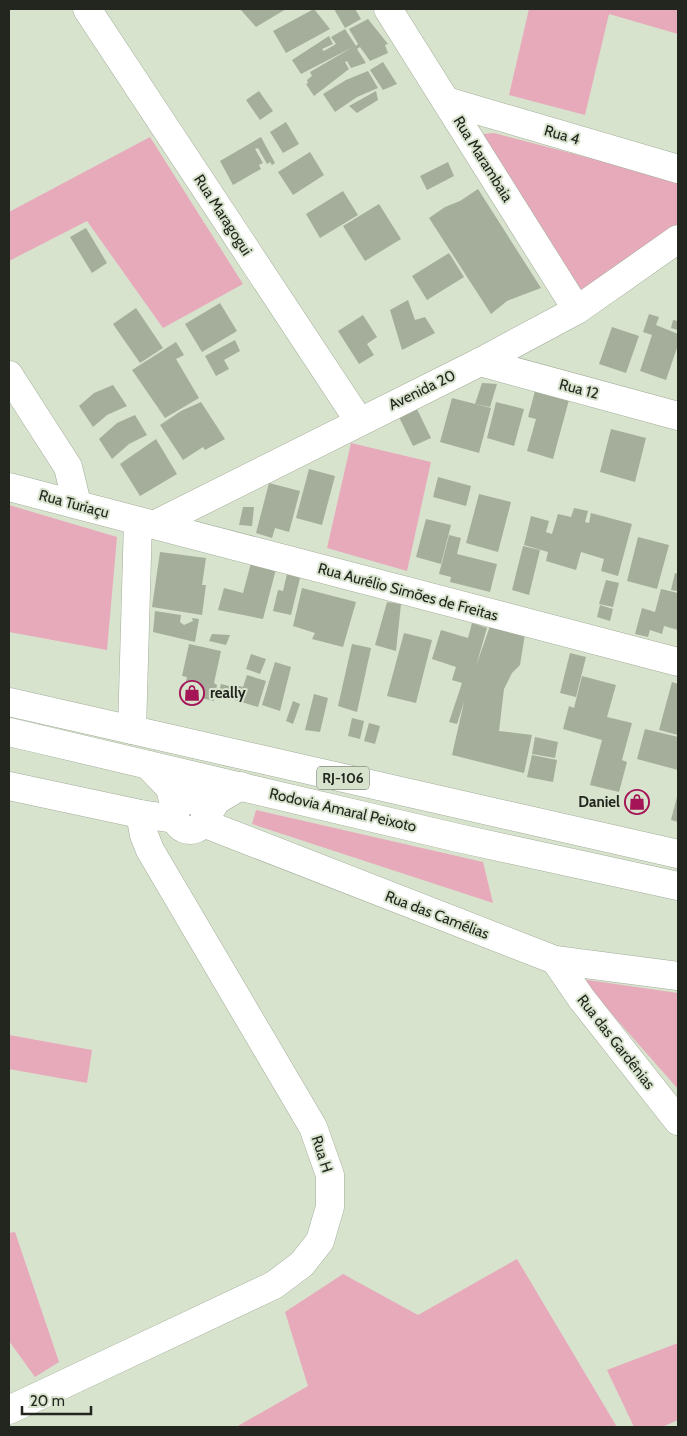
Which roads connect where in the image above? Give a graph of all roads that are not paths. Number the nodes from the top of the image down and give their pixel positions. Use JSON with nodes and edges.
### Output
{"nodes":[{"id":1,"x":87,"y":9,"type":"edge"},
{"id":2,"x":388,"y":9,"type":"edge"},
{"id":3,"x":446,"y":101,"type":"junction"},
{"id":4,"x":678,"y":169,"type":"edge"},
{"id":5,"x":678,"y":239,"type":"edge"},
{"id":6,"x":577,"y":310,"type":"junction"},
{"id":7,"x":480,"y":362,"type":"junction"},
{"id":8,"x":9,"y":375,"type":"edge"},
{"id":9,"x":678,"y":416,"type":"edge"},
{"id":10,"x":359,"y":421,"type":"junction"},
{"id":11,"x":9,"y":487,"type":"edge"},
{"id":12,"x":77,"y":504,"type":"junction"},
{"id":13,"x":147,"y":522,"type":"junction"},
{"id":14,"x":678,"y":662,"type":"edge"},
{"id":15,"x":9,"y":702,"type":"edge"},
{"id":16,"x":132,"y":730,"type":"junction"},
{"id":17,"x":9,"y":732,"type":"edge"},
{"id":18,"x":148,"y":764,"type":"junction"},
{"id":19,"x":9,"y":786,"type":"edge"},
{"id":20,"x":241,"y":786,"type":"junction"},
{"id":21,"x":140,"y":814,"type":"junction"},
{"id":22,"x":175,"y":814,"type":"junction"},
{"id":23,"x":204,"y":821,"type":"junction"},
{"id":24,"x":678,"y":854,"type":"edge"},
{"id":25,"x":678,"y":886,"type":"edge"},
{"id":26,"x":555,"y":960,"type":"junction"},
{"id":27,"x":678,"y":976,"type":"edge"},
{"id":28,"x":678,"y":1121,"type":"edge"},
{"id":29,"x":9,"y":1410,"type":"edge"}],
"edges":[{"from":1,"to":10,"type":"main road","name":"Rua Maragogui"},
{"from":2,"to":3,"type":"main road","name":"Rua Marambaia"},
{"from":3,"to":4,"type":"main road","name":"Rua 4"},
{"from":3,"to":6,"type":"main road","name":"Rua Marambaia"},
{"from":5,"to":6,"type":"main road","name":"Avenida 20"},
{"from":6,"to":7,"type":"main road","name":"Avenida 20"},
{"from":7,"to":9,"type":"main road","name":"Rua 12"},
{"from":7,"to":10,"type":"main road","name":"Avenida 20"},
{"from":8,"to":12,"type":"main road"},
{"from":10,"to":13,"type":"main road","name":"Avenida 20"},
{"from":11,"to":12,"type":"main road","name":"Rua Turiaçu"},
{"from":12,"to":13,"type":"main road","name":"Rua Turiaçu"},
{"from":13,"to":14,"type":"main road","name":"Rua Aurélio Simões de Freitas"},
{"from":13,"to":16,"type":"main road"},
{"from":15,"to":16,"type":"main road","name":"Rodovia Amaral Peixoto","number":"RJ-106"},
{"from":16,"to":24,"type":"main road","name":"Rodovia Amaral Peixoto","number":"RJ-106"},
{"from":17,"to":18,"type":"main road","name":"Rodovia Amaral Peixoto","number":"RJ-106"},
{"from":18,"to":20,"type":"main road","name":"Rodovia Amaral Peixoto","number":"RJ-106"},
{"from":18,"to":22,"type":"main road"},
{"from":19,"to":21,"type":"main road"},
{"from":20,"to":23,"type":"main road"},
{"from":20,"to":25,"type":"main road","name":"Rodovia Amaral Peixoto","number":"RJ-106"},
{"from":21,"to":22,"type":"main road"},
{"from":21,"to":29,"type":"main road","name":"Rua H"},
{"from":22,"to":23,"type":"main road"},
{"from":23,"to":26,"type":"main road","name":"Rua das Camélias"},
{"from":26,"to":27,"type":"main road","name":"Rua das Camélias"},
{"from":26,"to":28,"type":"main road","name":"Rua das Gardênias"}]}
